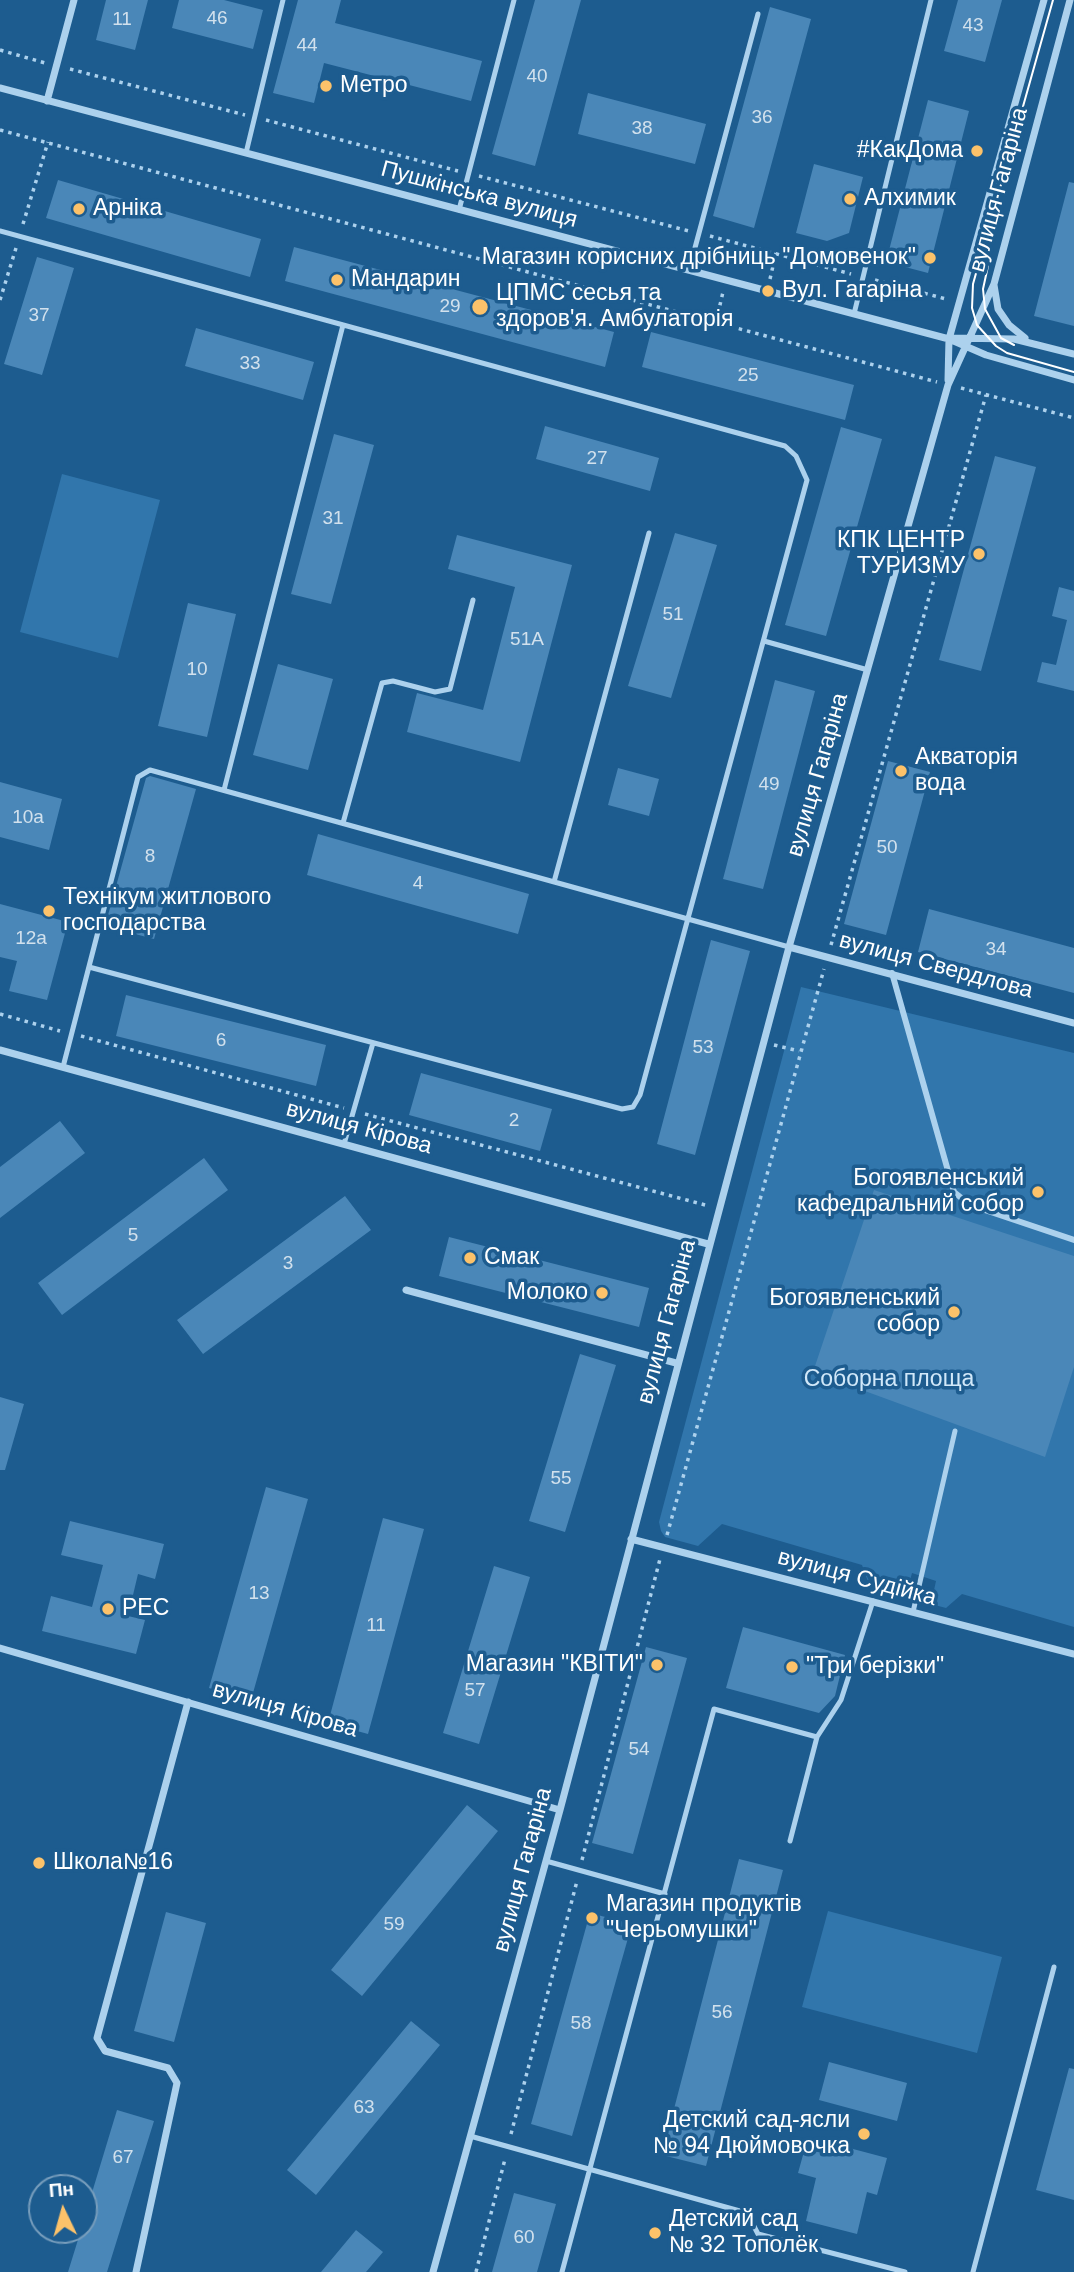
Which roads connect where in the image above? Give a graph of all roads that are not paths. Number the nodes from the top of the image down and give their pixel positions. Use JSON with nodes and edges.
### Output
{"nodes":[{"id":1,"x":74,"y":0,"type":"edge"},
{"id":2,"x":283,"y":0,"type":"edge"},
{"id":3,"x":514,"y":0,"type":"edge"},
{"id":4,"x":931,"y":0,"type":"edge"},
{"id":5,"x":1044,"y":0,"type":"edge"},
{"id":6,"x":1070,"y":0,"type":"edge"},
{"id":7,"x":758,"y":14,"type":"dead end"},
{"id":8,"x":0,"y":88,"type":"edge"},
{"id":9,"x":47,"y":101,"type":"junction"},
{"id":10,"x":246,"y":153,"type":"junction"},
{"id":11,"x":459,"y":210,"type":"junction"},
{"id":12,"x":0,"y":232,"type":"edge"},
{"id":13,"x":689,"y":270,"type":"junction"},
{"id":14,"x":994,"y":284,"type":"junction"},
{"id":15,"x":854,"y":314,"type":"junction"},
{"id":16,"x":343,"y":325,"type":"junction"},
{"id":17,"x":972,"y":337,"type":"junction"},
{"id":18,"x":949,"y":338,"type":"junction"},
{"id":19,"x":1032,"y":342,"type":"junction"},
{"id":20,"x":967,"y":347,"type":"junction"},
{"id":21,"x":1074,"y":354,"type":"edge"},
{"id":22,"x":1074,"y":380,"type":"edge"},
{"id":23,"x":948,"y":385,"type":"junction"},
{"id":24,"x":649,"y":533,"type":"dead end"},
{"id":25,"x":472,"y":600,"type":"dead end"},
{"id":26,"x":764,"y":641,"type":"junction"},
{"id":27,"x":868,"y":670,"type":"junction"},
{"id":28,"x":224,"y":790,"type":"junction"},
{"id":29,"x":343,"y":823,"type":"junction"},
{"id":30,"x":554,"y":882,"type":"junction"},
{"id":31,"x":686,"y":918,"type":"junction"},
{"id":32,"x":789,"y":947,"type":"junction"},
{"id":33,"x":89,"y":967,"type":"junction"},
{"id":34,"x":892,"y":973,"type":"junction"},
{"id":35,"x":1074,"y":1023,"type":"edge"},
{"id":36,"x":373,"y":1043,"type":"junction"},
{"id":37,"x":0,"y":1049,"type":"edge"},
{"id":38,"x":63,"y":1067,"type":"junction"},
{"id":39,"x":344,"y":1144,"type":"junction"},
{"id":40,"x":1074,"y":1240,"type":"edge"},
{"id":41,"x":708,"y":1244,"type":"junction"},
{"id":42,"x":406,"y":1290,"type":"dead end"},
{"id":43,"x":676,"y":1363,"type":"junction"},
{"id":44,"x":955,"y":1431,"type":"dead end"},
{"id":45,"x":631,"y":1539,"type":"junction"},
{"id":46,"x":873,"y":1601,"type":"junction"},
{"id":47,"x":913,"y":1612,"type":"junction"},
{"id":48,"x":0,"y":1648,"type":"edge"},
{"id":49,"x":1074,"y":1654,"type":"edge"},
{"id":50,"x":188,"y":1702,"type":"junction"},
{"id":51,"x":817,"y":1737,"type":"junction"},
{"id":52,"x":560,"y":1810,"type":"junction"},
{"id":53,"x":790,"y":1841,"type":"dead end"},
{"id":54,"x":546,"y":1861,"type":"junction"},
{"id":55,"x":665,"y":1895,"type":"junction"},
{"id":56,"x":1054,"y":1967,"type":"dead end"},
{"id":57,"x":470,"y":2136,"type":"junction"},
{"id":58,"x":589,"y":2169,"type":"junction"},
{"id":59,"x":864,"y":2262,"type":"junction"},
{"id":60,"x":136,"y":2272,"type":"edge"},
{"id":61,"x":433,"y":2272,"type":"edge"},
{"id":62,"x":562,"y":2272,"type":"edge"},
{"id":63,"x":861,"y":2272,"type":"edge"},
{"id":64,"x":905,"y":2272,"type":"edge"},
{"id":65,"x":973,"y":2272,"type":"edge"}],
"edges":[{"from":1,"to":9,"type":"street"},
{"from":2,"to":10,"type":"lane"},
{"from":3,"to":11,"type":"lane"},
{"from":4,"to":15,"type":"lane"},
{"from":5,"to":18,"type":"street","name":"вулиця Гагаріна"},
{"from":6,"to":14,"type":"street","name":"вулиця Гагаріна"},
{"from":7,"to":13,"type":"lane"},
{"from":8,"to":9,"type":"street","name":"Пушкінська вулиця"},
{"from":9,"to":10,"type":"street","name":"Пушкінська вулиця"},
{"from":10,"to":11,"type":"street","name":"Пушкінська вулиця"},
{"from":11,"to":13,"type":"street","name":"Пушкінська вулиця"},
{"from":12,"to":16,"type":"lane"},
{"from":13,"to":15,"type":"street","name":"Пушкінська вулиця"},
{"from":14,"to":17,"type":"street","name":"вулиця Гагаріна"},
{"from":14,"to":19,"type":"street"},
{"from":15,"to":18,"type":"street","name":"Пушкінська вулиця"},
{"from":16,"to":26,"type":"lane"},
{"from":16,"to":28,"type":"lane"},
{"from":17,"to":18,"type":"street","name":"Пушкінська вулиця"},
{"from":17,"to":19,"type":"street","name":"Пушкінська вулиця"},
{"from":17,"to":20,"type":"street","name":"вулиця Гагаріна"},
{"from":18,"to":20,"type":"street","name":"Пушкінська вулиця"},
{"from":18,"to":23,"type":"street","name":"вулиця Гагаріна"},
{"from":19,"to":21,"type":"street","name":"Пушкінська вулиця"},
{"from":20,"to":22,"type":"street","name":"Пушкінська вулиця"},
{"from":20,"to":23,"type":"street","name":"вулиця Гагаріна"},
{"from":23,"to":27,"type":"street","name":"вулиця Гагаріна"},
{"from":24,"to":30,"type":"lane"},
{"from":25,"to":29,"type":"lane"},
{"from":26,"to":27,"type":"lane"},
{"from":26,"to":31,"type":"lane"},
{"from":27,"to":32,"type":"street","name":"вулиця Гагаріна"},
{"from":28,"to":29,"type":"lane"},
{"from":28,"to":33,"type":"lane"},
{"from":29,"to":30,"type":"lane"},
{"from":30,"to":31,"type":"lane"},
{"from":31,"to":32,"type":"lane"},
{"from":31,"to":36,"type":"lane"},
{"from":32,"to":34,"type":"street","name":"вулиця Свердлова"},
{"from":32,"to":41,"type":"street","name":"вулиця Гагаріна"},
{"from":33,"to":36,"type":"lane"},
{"from":33,"to":38,"type":"lane"},
{"from":34,"to":35,"type":"street","name":"вулиця Свердлова"},
{"from":34,"to":40,"type":"street"},
{"from":36,"to":39,"type":"lane"},
{"from":37,"to":38,"type":"street","name":"вулиця Кірова"},
{"from":38,"to":39,"type":"street","name":"вулиця Кірова"},
{"from":39,"to":41,"type":"street","name":"вулиця Кірова"},
{"from":41,"to":43,"type":"street","name":"вулиця Гагаріна"},
{"from":42,"to":43,"type":"street"},
{"from":43,"to":45,"type":"street","name":"вулиця Гагаріна"},
{"from":44,"to":47,"type":"lane"},
{"from":45,"to":46,"type":"street","name":"вулиця Судійка"},
{"from":45,"to":52,"type":"street","name":"вулиця Гагаріна"},
{"from":46,"to":47,"type":"street","name":"вулиця Судійка"},
{"from":46,"to":51,"type":"lane"},
{"from":47,"to":49,"type":"street","name":"вулиця Судійка"},
{"from":48,"to":50,"type":"street","name":"вулиця Кірова"},
{"from":50,"to":52,"type":"street","name":"вулиця Кірова"},
{"from":50,"to":60,"type":"street"},
{"from":51,"to":53,"type":"lane"},
{"from":51,"to":55,"type":"lane"},
{"from":52,"to":54,"type":"street","name":"вулиця Гагаріна"},
{"from":54,"to":55,"type":"lane"},
{"from":54,"to":57,"type":"street","name":"вулиця Гагаріна"},
{"from":55,"to":58,"type":"lane"},
{"from":56,"to":65,"type":"lane"},
{"from":57,"to":58,"type":"lane"},
{"from":57,"to":61,"type":"street","name":"вулиця Гагаріна"},
{"from":58,"to":59,"type":"lane"},
{"from":58,"to":62,"type":"lane"},
{"from":59,"to":63,"type":"lane"},
{"from":59,"to":64,"type":"lane"}]}
